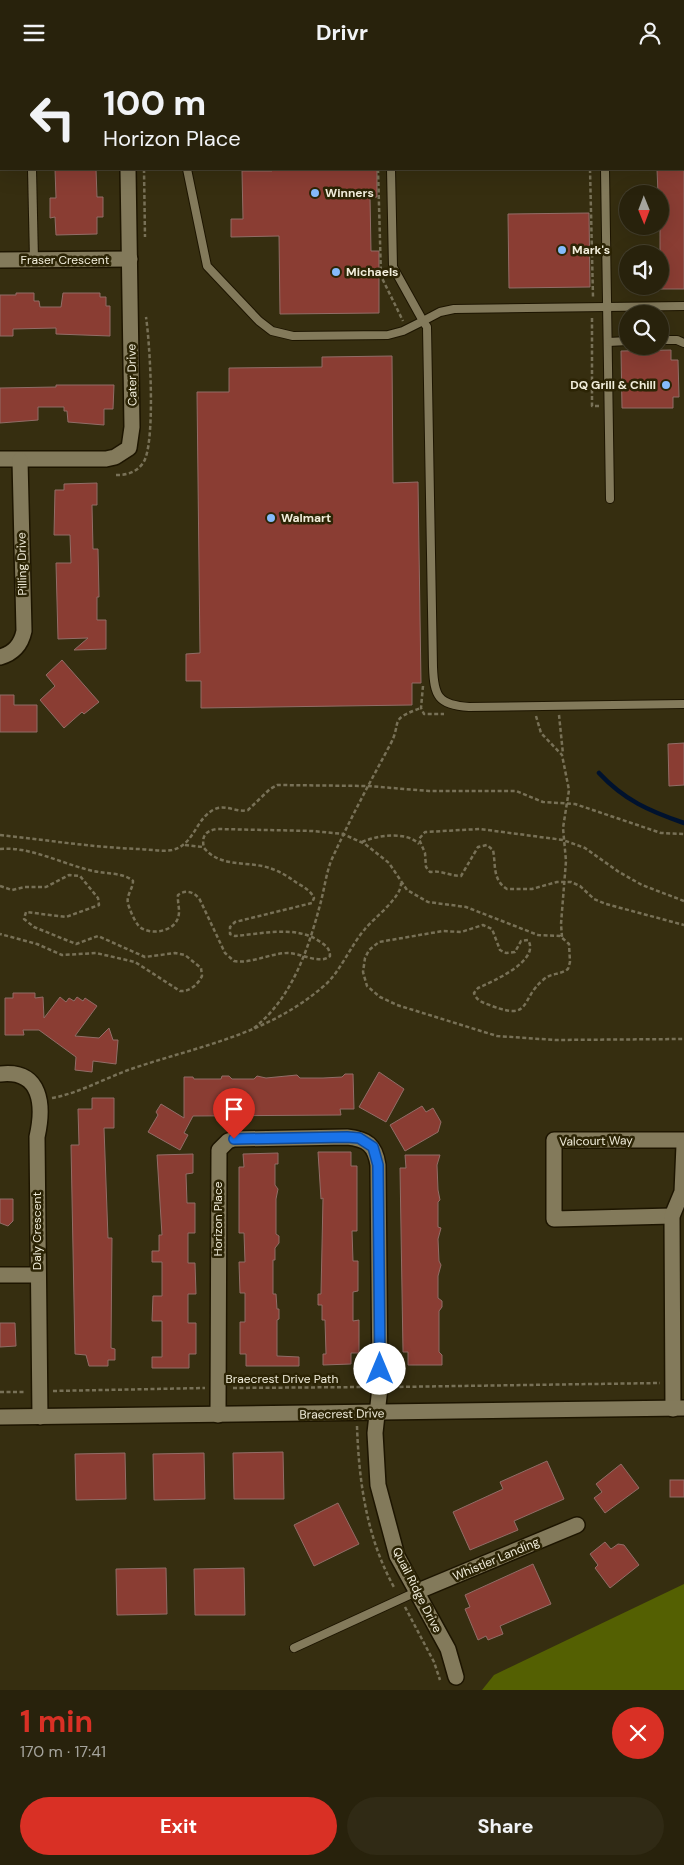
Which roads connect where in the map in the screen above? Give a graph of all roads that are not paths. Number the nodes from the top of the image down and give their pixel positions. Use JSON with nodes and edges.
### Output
{"nodes":[{"id":1,"x":32,"y":170,"type":"edge"},
{"id":2,"x":128,"y":170,"type":"edge"},
{"id":3,"x":187,"y":170,"type":"edge"},
{"id":4,"x":391,"y":170,"type":"edge"},
{"id":5,"x":605,"y":170,"type":"edge"},
{"id":6,"x":130,"y":259,"type":"junction"},
{"id":7,"x":0,"y":260,"type":"edge"},
{"id":8,"x":34,"y":260,"type":"junction"},
{"id":9,"x":684,"y":306,"type":"edge"},
{"id":10,"x":608,"y":307,"type":"junction"},
{"id":11,"x":423,"y":321,"type":"junction"},
{"id":12,"x":669,"y":340,"type":"edge"},
{"id":13,"x":619,"y":341,"type":"edge"},
{"id":14,"x":608,"y":342,"type":"junction"},
{"id":15,"x":684,"y":343,"type":"edge"},
{"id":16,"x":0,"y":459,"type":"edge"},
{"id":17,"x":20,"y":460,"type":"junction"},
{"id":18,"x":610,"y":499,"type":"dead end"},
{"id":19,"x":0,"y":657,"type":"edge"},
{"id":20,"x":684,"y":704,"type":"edge"},
{"id":21,"x":0,"y":1074,"type":"edge"},
{"id":22,"x":684,"y":1140,"type":"edge"},
{"id":23,"x":684,"y":1145,"type":"edge"},
{"id":24,"x":672,"y":1216,"type":"junction"},
{"id":25,"x":0,"y":1275,"type":"edge"},
{"id":26,"x":37,"y":1275,"type":"junction"},
{"id":27,"x":678,"y":1409,"type":"edge"},
{"id":28,"x":378,"y":1413,"type":"junction"},
{"id":29,"x":218,"y":1415,"type":"junction"},
{"id":30,"x":0,"y":1417,"type":"edge"},
{"id":31,"x":40,"y":1417,"type":"junction"},
{"id":32,"x":576,"y":1525,"type":"dead end"},
{"id":33,"x":416,"y":1592,"type":"junction"},
{"id":34,"x":294,"y":1648,"type":"dead end"},
{"id":35,"x":456,"y":1677,"type":"dead end"}],
"edges":[{"from":1,"to":8,"type":"lane"},
{"from":2,"to":6,"type":"street","name":"Cater Drive"},
{"from":3,"to":11,"type":"lane"},
{"from":4,"to":11,"type":"lane"},
{"from":5,"to":10,"type":"lane"},
{"from":6,"to":8,"type":"street","name":"Fraser Crescent"},
{"from":6,"to":17,"type":"street","name":"Cater Drive"},
{"from":7,"to":8,"type":"street","name":"Fraser Crescent"},
{"from":9,"to":10,"type":"lane"},
{"from":10,"to":11,"type":"lane"},
{"from":10,"to":14,"type":"lane"},
{"from":11,"to":20,"type":"lane"},
{"from":12,"to":15,"type":"lane"},
{"from":13,"to":14,"type":"lane"},
{"from":14,"to":18,"type":"lane"},
{"from":16,"to":17,"type":"street","name":"Cater Drive"},
{"from":17,"to":19,"type":"street","name":"Pilling Drive"},
{"from":21,"to":26,"type":"street","name":"Daly Crescent"},
{"from":22,"to":24,"type":"street","name":"Valcourt Way"},
{"from":23,"to":24,"type":"street"},
{"from":24,"to":27,"type":"street"},
{"from":25,"to":26,"type":"street"},
{"from":26,"to":31,"type":"street","name":"Daly Crescent"},
{"from":27,"to":28,"type":"street","name":"Braecrest Drive"},
{"from":28,"to":29,"type":"street","name":"Braecrest Drive"},
{"from":28,"to":29,"type":"street","name":"Horizon Place"},
{"from":28,"to":33,"type":"street","name":"Quail Ridge Drive"},
{"from":29,"to":31,"type":"street","name":"Braecrest Drive"},
{"from":30,"to":31,"type":"street","name":"Braecrest Drive"},
{"from":32,"to":33,"type":"street","name":"Whistler Landing"},
{"from":33,"to":34,"type":"lane"},
{"from":33,"to":35,"type":"street","name":"Quail Ridge Drive"}]}
